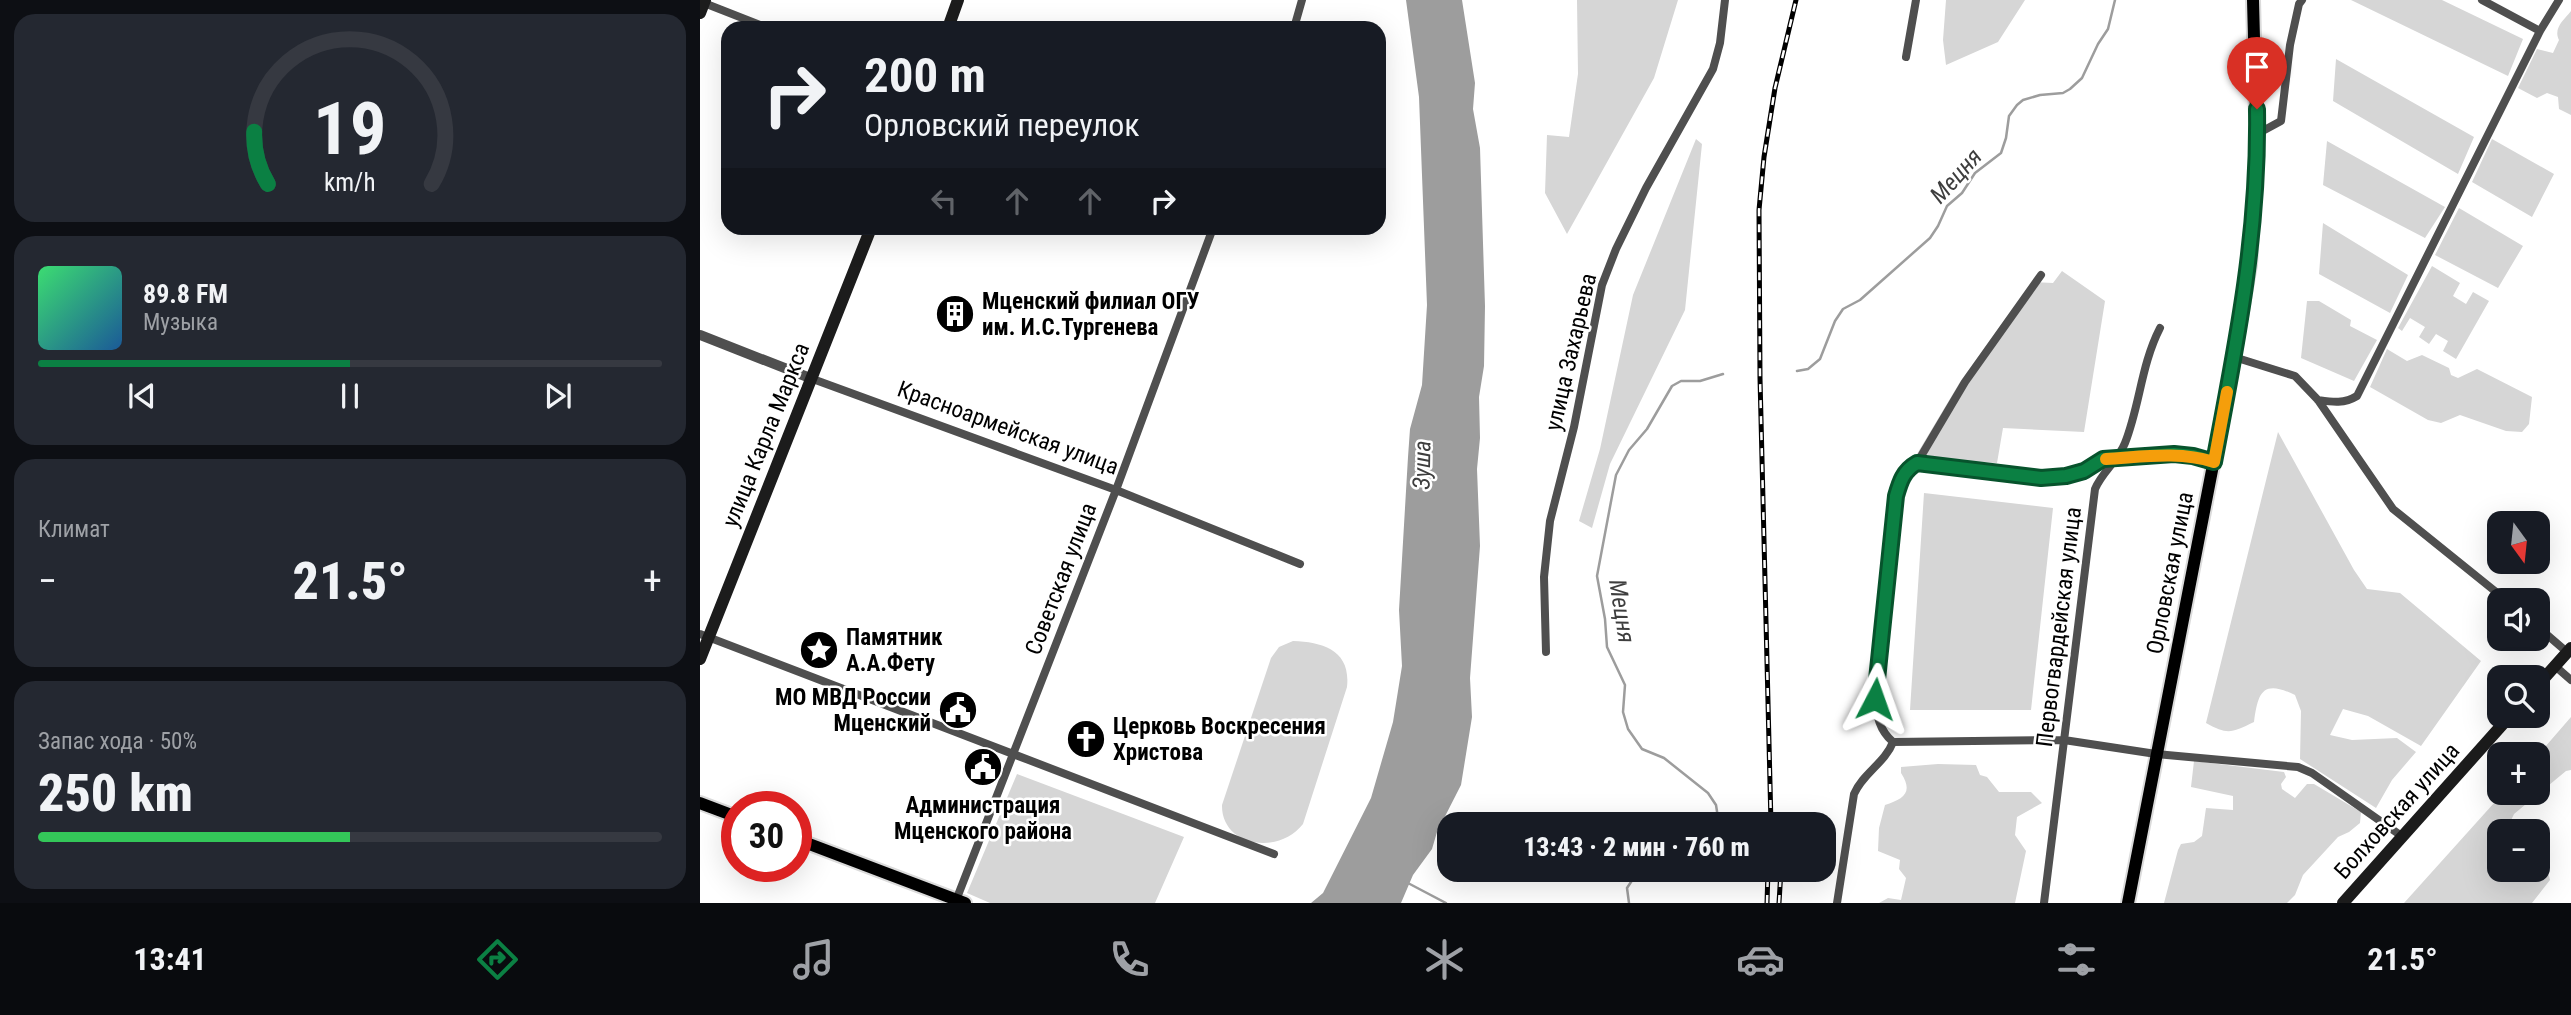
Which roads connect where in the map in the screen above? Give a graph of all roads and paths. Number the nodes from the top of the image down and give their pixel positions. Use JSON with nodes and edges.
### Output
{"nodes":[{"id":1,"x":958,"y":0,"type":"edge"},
{"id":2,"x":1302,"y":0,"type":"edge"},
{"id":3,"x":1724,"y":0,"type":"edge"},
{"id":4,"x":1916,"y":0,"type":"edge"},
{"id":5,"x":2253,"y":0,"type":"edge"},
{"id":6,"x":2302,"y":0,"type":"edge"},
{"id":7,"x":2482,"y":0,"type":"edge"},
{"id":8,"x":2559,"y":0,"type":"edge"},
{"id":9,"x":703,"y":5,"type":"edge"},
{"id":10,"x":748,"y":21,"type":"edge"},
{"id":11,"x":950,"y":21,"type":"edge"},
{"id":12,"x":1296,"y":21,"type":"edge"},
{"id":13,"x":2540,"y":31,"type":"junction"},
{"id":14,"x":1906,"y":57,"type":"dead end"},
{"id":15,"x":2258,"y":134,"type":"junction"},
{"id":16,"x":868,"y":235,"type":"edge"},
{"id":17,"x":1210,"y":235,"type":"edge"},
{"id":18,"x":2041,"y":275,"type":"dead end"},
{"id":19,"x":2160,"y":328,"type":"dead end"},
{"id":20,"x":700,"y":335,"type":"edge"},
{"id":21,"x":2234,"y":357,"type":"junction"},
{"id":22,"x":810,"y":378,"type":"junction"},
{"id":23,"x":2318,"y":400,"type":"junction"},
{"id":24,"x":2117,"y":458,"type":"junction"},
{"id":25,"x":2214,"y":462,"type":"junction"},
{"id":26,"x":1917,"y":463,"type":"junction"},
{"id":27,"x":1116,"y":490,"type":"junction"},
{"id":28,"x":1300,"y":564,"type":"dead end"},
{"id":29,"x":2491,"y":588,"type":"edge"},
{"id":30,"x":704,"y":636,"type":"edge"},
{"id":31,"x":2550,"y":636,"type":"edge"},
{"id":32,"x":2569,"y":650,"type":"edge"},
{"id":33,"x":1546,"y":652,"type":"dead end"},
{"id":34,"x":700,"y":659,"type":"edge"},
{"id":35,"x":2555,"y":666,"type":"junction"},
{"id":36,"x":2550,"y":672,"type":"edge"},
{"id":37,"x":2571,"y":680,"type":"edge"},
{"id":38,"x":2499,"y":728,"type":"edge"},
{"id":39,"x":2064,"y":740,"type":"junction"},
{"id":40,"x":1893,"y":742,"type":"junction"},
{"id":41,"x":1013,"y":754,"type":"junction"},
{"id":42,"x":2156,"y":754,"type":"junction"},
{"id":43,"x":700,"y":803,"type":"edge"},
{"id":44,"x":721,"y":811,"type":"edge"},
{"id":45,"x":2403,"y":837,"type":"junction"},
{"id":46,"x":812,"y":845,"type":"edge"},
{"id":47,"x":1274,"y":854,"type":"dead end"},
{"id":48,"x":959,"y":902,"type":"edge"},
{"id":49,"x":1837,"y":903,"type":"edge"},
{"id":50,"x":2044,"y":903,"type":"edge"},
{"id":51,"x":2128,"y":903,"type":"edge"},
{"id":52,"x":2343,"y":903,"type":"edge"}],
"edges":[{"from":1,"to":11,"type":"main road"},
{"from":2,"to":12,"type":"street"},
{"from":3,"to":33,"type":"street","name":"улица Захарьева"},
{"from":4,"to":14,"type":"street"},
{"from":5,"to":15,"type":"main road","name":"Орловская улица"},
{"from":6,"to":15,"type":"street"},
{"from":7,"to":13,"type":"street"},
{"from":8,"to":13,"type":"street"},
{"from":9,"to":10,"type":"street"},
{"from":13,"to":23,"type":"street"},
{"from":15,"to":21,"type":"main road","name":"Орловская улица"},
{"from":16,"to":22,"type":"main road","name":"улица Карла Маркса"},
{"from":17,"to":27,"type":"street","name":"Советская улица"},
{"from":18,"to":26,"type":"street"},
{"from":19,"to":24,"type":"street","name":"Первогвардейская улица"},
{"from":20,"to":22,"type":"street","name":"Красноармейская улица"},
{"from":21,"to":23,"type":"street"},
{"from":21,"to":25,"type":"main road","name":"Орловская улица"},
{"from":22,"to":27,"type":"street","name":"Красноармейская улица"},
{"from":22,"to":30,"type":"main road","name":"улица Карла Маркса"},
{"from":23,"to":29,"type":"street"},
{"from":24,"to":25,"type":"street"},
{"from":24,"to":26,"type":"street"},
{"from":24,"to":39,"type":"street","name":"Первогвардейская улица"},
{"from":25,"to":42,"type":"main road","name":"Орловская улица"},
{"from":26,"to":40,"type":"street"},
{"from":27,"to":28,"type":"street","name":"Красноармейская улица"},
{"from":27,"to":41,"type":"street","name":"Советская улица"},
{"from":30,"to":34,"type":"main road","name":"улица Карла Маркса"},
{"from":30,"to":41,"type":"street"},
{"from":31,"to":32,"type":"street"},
{"from":32,"to":35,"type":"main road"},
{"from":35,"to":36,"type":"main road"},
{"from":35,"to":37,"type":"street"},
{"from":38,"to":45,"type":"main road","name":"Болховская улица"},
{"from":39,"to":40,"type":"street"},
{"from":39,"to":42,"type":"street"},
{"from":39,"to":50,"type":"street","name":"Первогвардейская улица"},
{"from":40,"to":49,"type":"street"},
{"from":41,"to":47,"type":"street"},
{"from":41,"to":48,"type":"street","name":"Советская улица"},
{"from":42,"to":45,"type":"street"},
{"from":42,"to":51,"type":"main road","name":"Орловская улица"},
{"from":43,"to":44,"type":"main road"},
{"from":45,"to":52,"type":"main road","name":"Болховская улица"},
{"from":46,"to":48,"type":"main road"}]}
